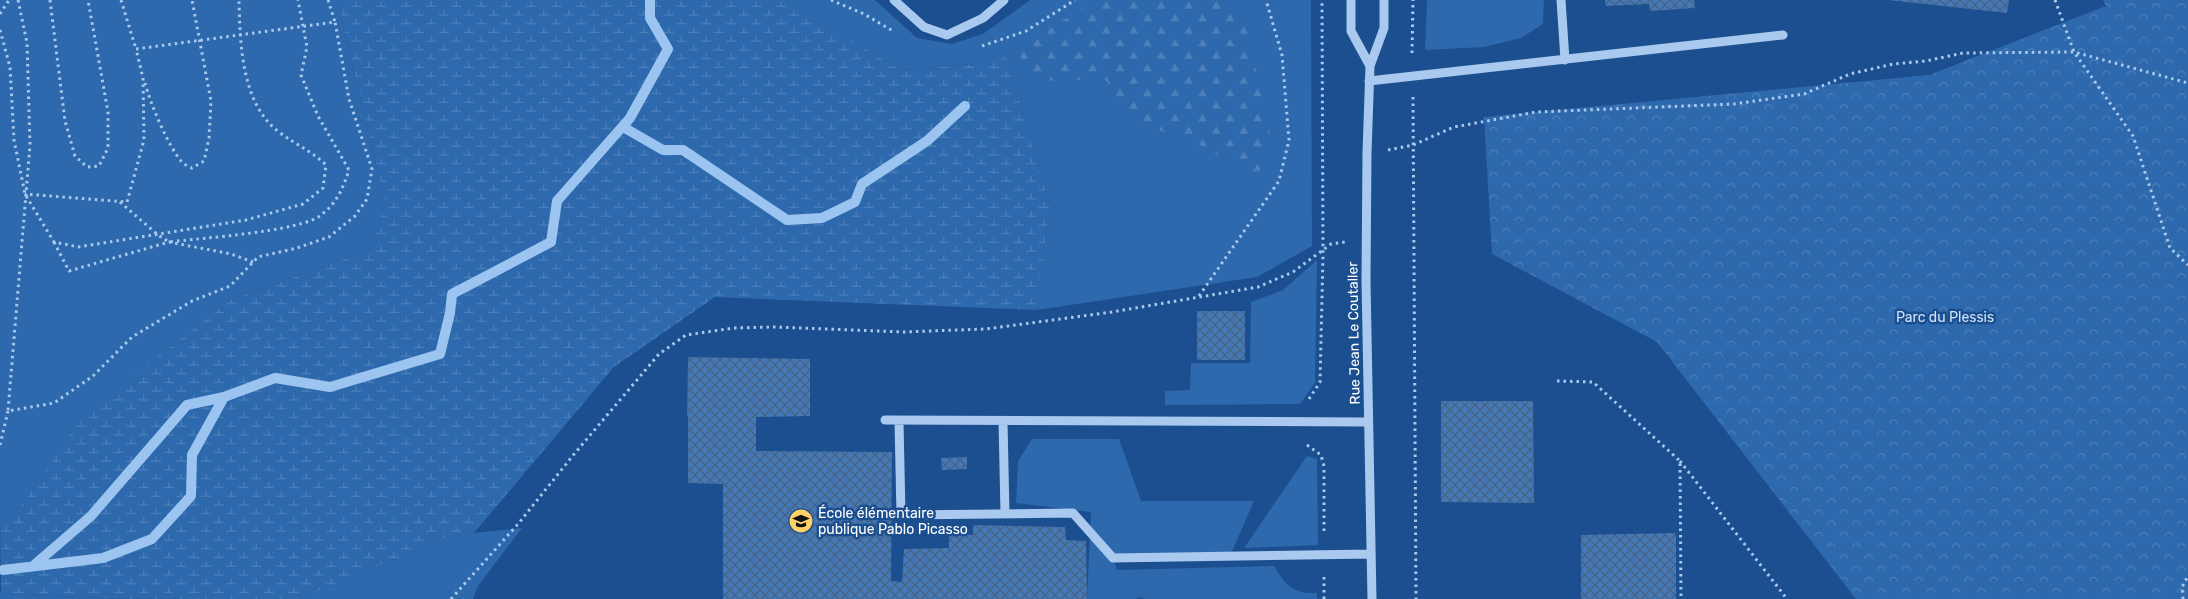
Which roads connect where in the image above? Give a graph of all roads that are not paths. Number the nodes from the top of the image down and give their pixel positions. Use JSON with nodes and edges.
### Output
{"nodes":[{"id":1,"x":894,"y":0,"type":"edge"},
{"id":2,"x":1004,"y":0,"type":"edge"},
{"id":3,"x":1351,"y":0,"type":"edge"},
{"id":4,"x":1384,"y":0,"type":"edge"},
{"id":5,"x":1561,"y":0,"type":"edge"},
{"id":6,"x":1783,"y":35,"type":"dead end"},
{"id":7,"x":1565,"y":60,"type":"junction"},
{"id":8,"x":1370,"y":66,"type":"junction"},
{"id":9,"x":1369,"y":81,"type":"junction"},
{"id":10,"x":885,"y":420,"type":"dead end"},
{"id":11,"x":899,"y":420,"type":"junction"},
{"id":12,"x":1003,"y":421,"type":"junction"},
{"id":13,"x":1368,"y":422,"type":"junction"},
{"id":14,"x":1005,"y":514,"type":"junction"},
{"id":15,"x":1371,"y":554,"type":"junction"},
{"id":16,"x":1372,"y":599,"type":"edge"}],
"edges":[{"from":1,"to":2,"type":"street"},
{"from":3,"to":8,"type":"street"},
{"from":4,"to":8,"type":"street","name":"Rue Jean Le Coutaller"},
{"from":5,"to":7,"type":"street"},
{"from":6,"to":7,"type":"street"},
{"from":7,"to":9,"type":"street"},
{"from":8,"to":9,"type":"street","name":"Rue Jean Le Coutaller"},
{"from":9,"to":13,"type":"street","name":"Rue Jean Le Coutaller"},
{"from":10,"to":11,"type":"street"},
{"from":11,"to":12,"type":"street"},
{"from":11,"to":14,"type":"street"},
{"from":12,"to":13,"type":"street"},
{"from":12,"to":14,"type":"street"},
{"from":13,"to":15,"type":"street","name":"Rue Jean Le Coutaller"},
{"from":14,"to":15,"type":"street"},
{"from":15,"to":16,"type":"street","name":"Rue Jean Le Coutaller"}]}
